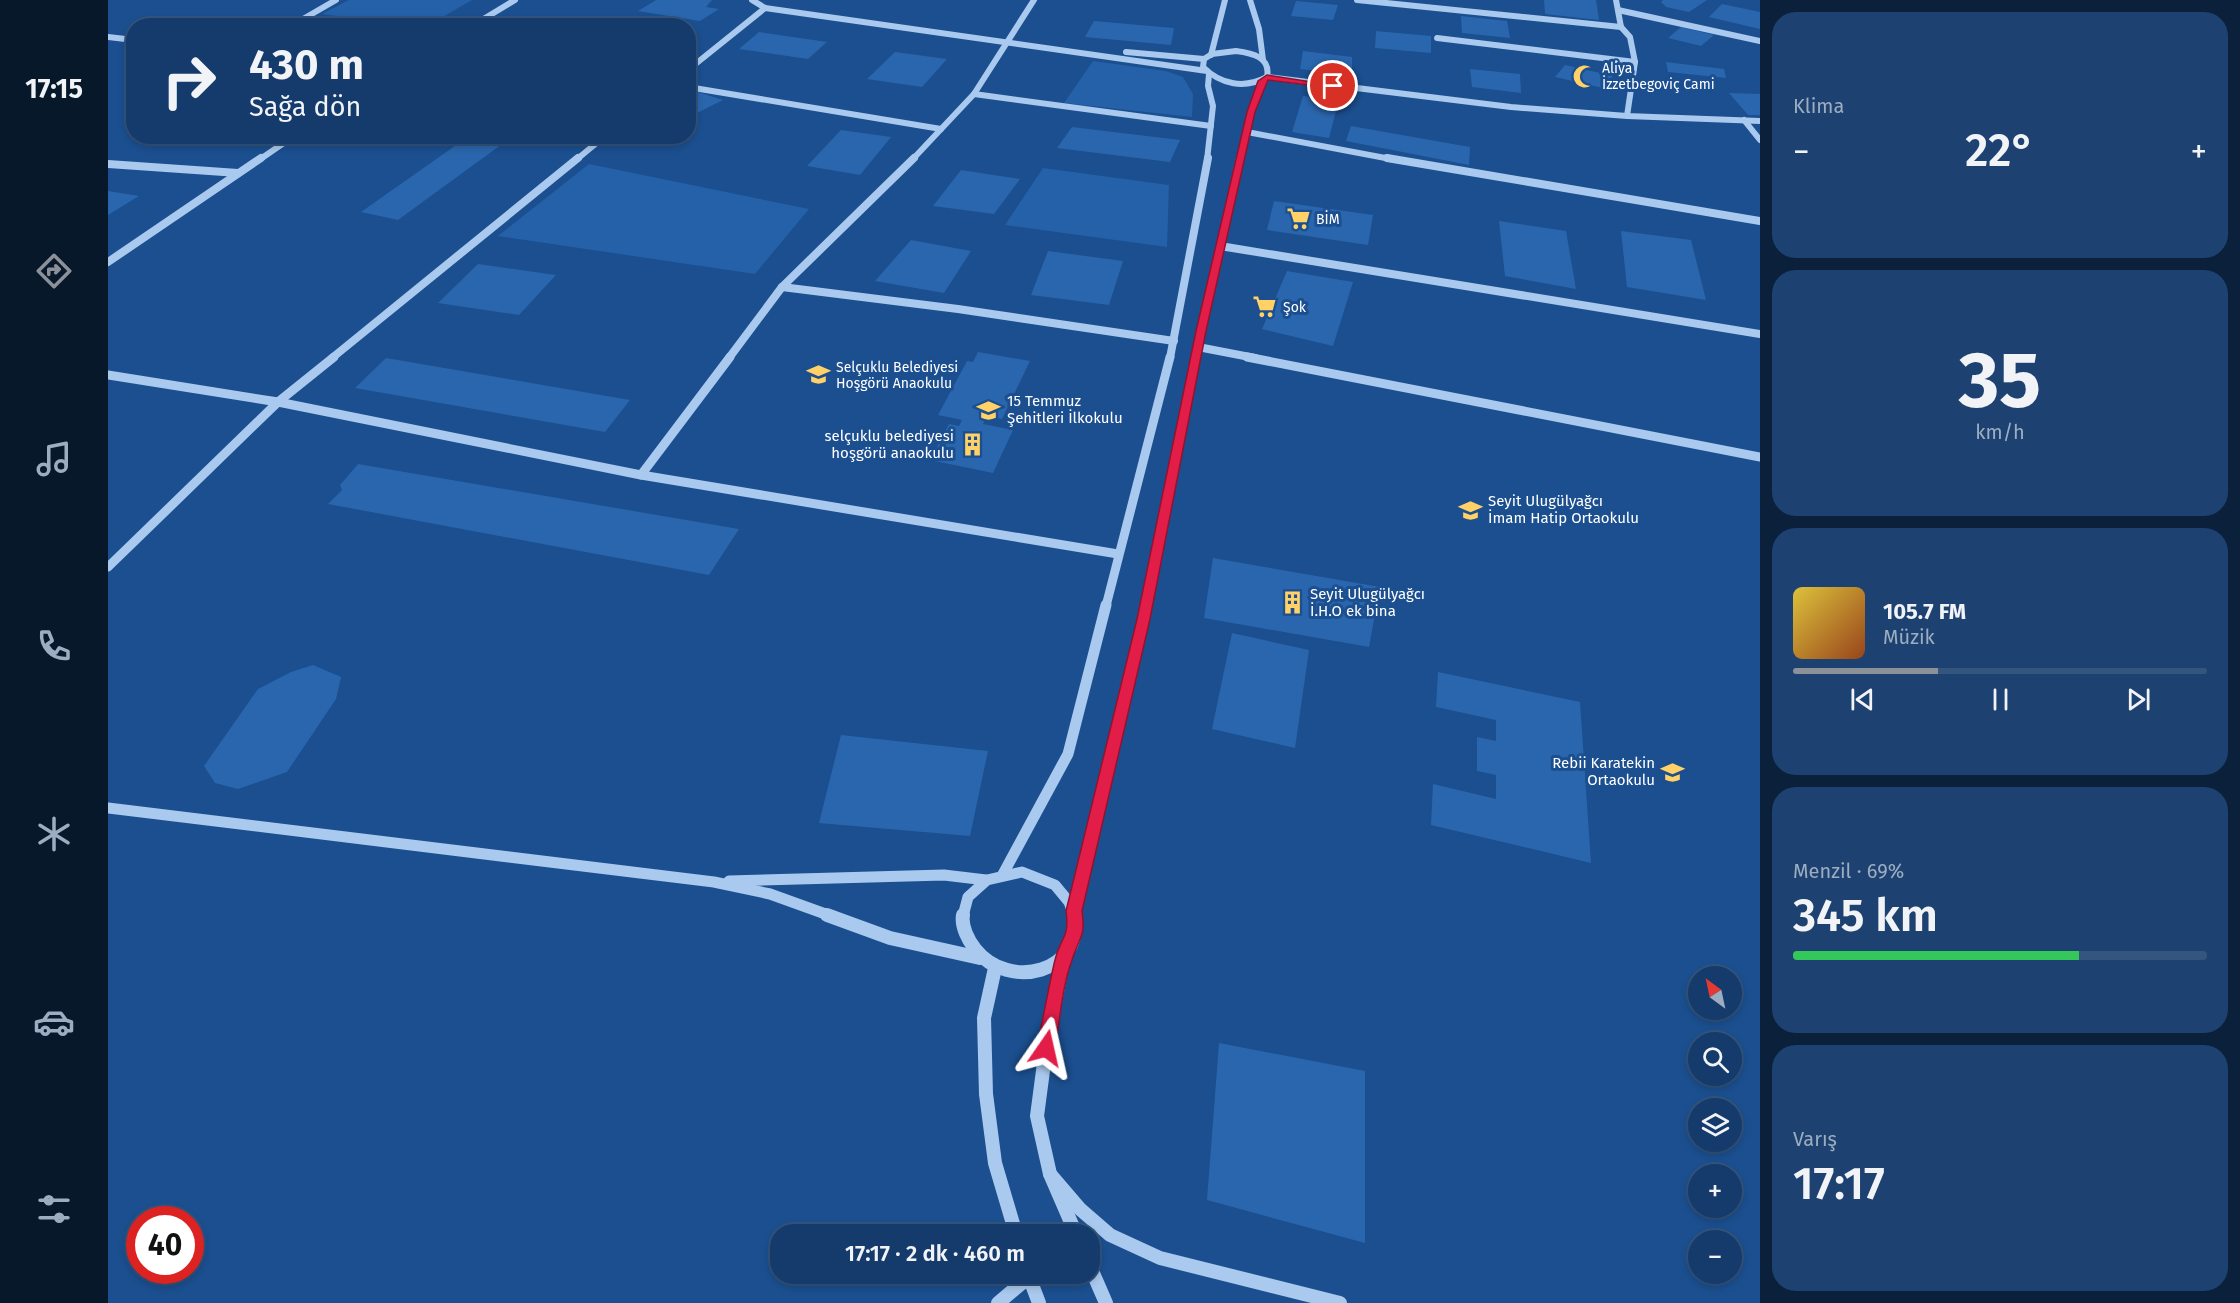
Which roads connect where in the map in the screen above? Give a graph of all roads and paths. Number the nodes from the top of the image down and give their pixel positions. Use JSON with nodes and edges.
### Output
{"nodes":[{"id":1,"x":336,"y":0,"type":"edge"},
{"id":2,"x":515,"y":0,"type":"edge"},
{"id":3,"x":752,"y":0,"type":"edge"},
{"id":4,"x":1034,"y":0,"type":"edge"},
{"id":5,"x":1225,"y":0,"type":"edge"},
{"id":6,"x":1250,"y":0,"type":"edge"},
{"id":7,"x":1357,"y":0,"type":"edge"},
{"id":8,"x":1616,"y":0,"type":"edge"},
{"id":9,"x":765,"y":8,"type":"junction"},
{"id":10,"x":1618,"y":10,"type":"junction"},
{"id":11,"x":305,"y":18,"type":"edge"},
{"id":12,"x":485,"y":18,"type":"edge"},
{"id":13,"x":1621,"y":27,"type":"junction"},
{"id":14,"x":108,"y":37,"type":"edge"},
{"id":15,"x":126,"y":39,"type":"edge"},
{"id":16,"x":1437,"y":39,"type":"dead end"},
{"id":17,"x":1760,"y":41,"type":"edge"},
{"id":18,"x":1009,"y":43,"type":"junction"},
{"id":19,"x":1211,"y":55,"type":"junction"},
{"id":20,"x":1204,"y":59,"type":"junction"},
{"id":21,"x":1263,"y":60,"type":"junction"},
{"id":22,"x":1635,"y":62,"type":"junction"},
{"id":23,"x":696,"y":64,"type":"edge"},
{"id":24,"x":1208,"y":72,"type":"junction"},
{"id":25,"x":1264,"y":79,"type":"junction"},
{"id":26,"x":696,"y":88,"type":"edge"},
{"id":27,"x":974,"y":94,"type":"junction"},
{"id":28,"x":1627,"y":116,"type":"junction"},
{"id":29,"x":1744,"y":120,"type":"junction"},
{"id":30,"x":1760,"y":121,"type":"edge"},
{"id":31,"x":1211,"y":126,"type":"junction"},
{"id":32,"x":941,"y":129,"type":"junction"},
{"id":33,"x":1247,"y":132,"type":"junction"},
{"id":34,"x":1760,"y":140,"type":"edge"},
{"id":35,"x":282,"y":144,"type":"edge"},
{"id":36,"x":595,"y":144,"type":"edge"},
{"id":37,"x":108,"y":164,"type":"edge"},
{"id":38,"x":238,"y":173,"type":"junction"},
{"id":39,"x":1760,"y":221,"type":"edge"},
{"id":40,"x":1220,"y":246,"type":"junction"},
{"id":41,"x":108,"y":262,"type":"edge"},
{"id":42,"x":782,"y":287,"type":"junction"},
{"id":43,"x":1760,"y":334,"type":"edge"},
{"id":44,"x":1174,"y":341,"type":"junction"},
{"id":45,"x":1198,"y":347,"type":"junction"},
{"id":46,"x":108,"y":375,"type":"edge"},
{"id":47,"x":278,"y":402,"type":"junction"},
{"id":48,"x":1760,"y":457,"type":"edge"},
{"id":49,"x":641,"y":475,"type":"junction"},
{"id":50,"x":1118,"y":554,"type":"junction"},
{"id":51,"x":108,"y":567,"type":"edge"},
{"id":52,"x":108,"y":808,"type":"edge"},
{"id":53,"x":1003,"y":874,"type":"junction"},
{"id":54,"x":986,"y":880,"type":"junction"},
{"id":55,"x":714,"y":882,"type":"junction"},
{"id":56,"x":1074,"y":911,"type":"junction"},
{"id":57,"x":1064,"y":956,"type":"junction"},
{"id":58,"x":980,"y":958,"type":"junction"},
{"id":59,"x":994,"y":968,"type":"junction"},
{"id":60,"x":1050,"y":1174,"type":"junction"},
{"id":61,"x":1013,"y":1224,"type":"edge"},
{"id":62,"x":1072,"y":1224,"type":"edge"},
{"id":63,"x":1019,"y":1284,"type":"edge"},
{"id":64,"x":1032,"y":1284,"type":"edge"},
{"id":65,"x":1098,"y":1284,"type":"edge"},
{"id":66,"x":998,"y":1303,"type":"edge"},
{"id":67,"x":1039,"y":1303,"type":"edge"},
{"id":68,"x":1106,"y":1303,"type":"edge"},
{"id":69,"x":1340,"y":1303,"type":"edge"}],
"edges":[{"from":1,"to":11,"type":"street"},
{"from":2,"to":12,"type":"street"},
{"from":3,"to":9,"type":"street"},
{"from":4,"to":18,"type":"street"},
{"from":5,"to":19,"type":"street"},
{"from":6,"to":21,"type":"street"},
{"from":7,"to":13,"type":"street"},
{"from":8,"to":10,"type":"street"},
{"from":9,"to":18,"type":"street"},
{"from":9,"to":23,"type":"street"},
{"from":10,"to":13,"type":"street"},
{"from":10,"to":17,"type":"street"},
{"from":13,"to":22,"type":"street"},
{"from":14,"to":15,"type":"street"},
{"from":16,"to":22,"type":"street"},
{"from":18,"to":20,"type":"street"},
{"from":18,"to":24,"type":"street"},
{"from":18,"to":27,"type":"street"},
{"from":19,"to":20,"type":"street"},
{"from":19,"to":21,"type":"street"},
{"from":20,"to":24,"type":"street"},
{"from":21,"to":25,"type":"street"},
{"from":22,"to":28,"type":"street"},
{"from":24,"to":25,"type":"street"},
{"from":24,"to":31,"type":"street"},
{"from":25,"to":28,"type":"street"},
{"from":25,"to":33,"type":"street"},
{"from":26,"to":32,"type":"street"},
{"from":27,"to":31,"type":"street"},
{"from":27,"to":32,"type":"street"},
{"from":28,"to":29,"type":"street"},
{"from":29,"to":30,"type":"street"},
{"from":29,"to":34,"type":"street"},
{"from":31,"to":44,"type":"street"},
{"from":32,"to":42,"type":"street"},
{"from":33,"to":39,"type":"street"},
{"from":33,"to":40,"type":"street"},
{"from":35,"to":38,"type":"street"},
{"from":36,"to":47,"type":"street"},
{"from":37,"to":38,"type":"street"},
{"from":38,"to":41,"type":"street"},
{"from":40,"to":43,"type":"street"},
{"from":40,"to":45,"type":"street"},
{"from":42,"to":44,"type":"street"},
{"from":42,"to":49,"type":"street"},
{"from":44,"to":50,"type":"street"},
{"from":45,"to":48,"type":"street"},
{"from":45,"to":56,"type":"street"},
{"from":46,"to":47,"type":"street"},
{"from":47,"to":49,"type":"street"},
{"from":47,"to":51,"type":"street"},
{"from":49,"to":50,"type":"street"},
{"from":50,"to":53,"type":"street"},
{"from":52,"to":55,"type":"street"},
{"from":53,"to":54,"type":"street"},
{"from":53,"to":56,"type":"street"},
{"from":54,"to":55,"type":"street"},
{"from":54,"to":58,"type":"street"},
{"from":55,"to":58,"type":"street"},
{"from":56,"to":57,"type":"street"},
{"from":57,"to":59,"type":"street"},
{"from":57,"to":60,"type":"street"},
{"from":58,"to":59,"type":"street"},
{"from":59,"to":61,"type":"street"},
{"from":60,"to":62,"type":"street"},
{"from":60,"to":69,"type":"street"},
{"from":63,"to":66,"type":"street"},
{"from":64,"to":67,"type":"street"},
{"from":65,"to":68,"type":"street"}]}
